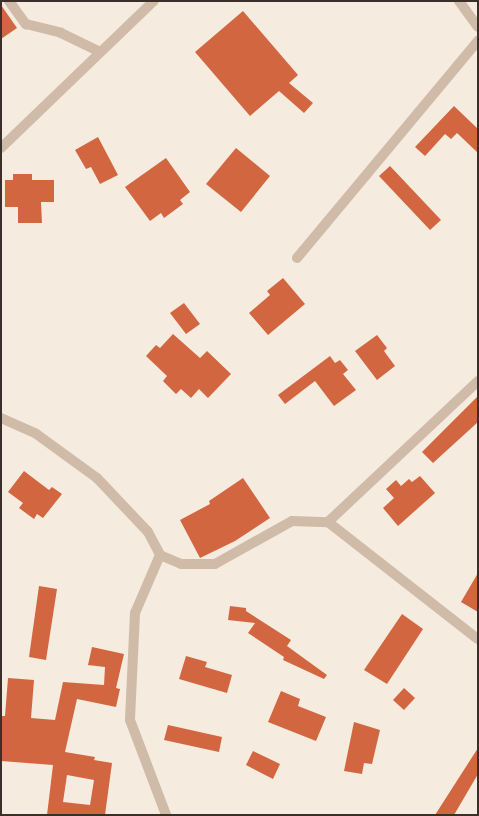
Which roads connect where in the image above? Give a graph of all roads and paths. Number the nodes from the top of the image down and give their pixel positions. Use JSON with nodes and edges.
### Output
{"nodes":[{"id":1,"x":9,"y":1,"type":"edge"},
{"id":2,"x":154,"y":1,"type":"edge"},
{"id":3,"x":458,"y":1,"type":"edge"},
{"id":4,"x":478,"y":27,"type":"edge"},
{"id":5,"x":478,"y":41,"type":"edge"},
{"id":6,"x":100,"y":52,"type":"junction"},
{"id":7,"x":1,"y":148,"type":"edge"},
{"id":8,"x":298,"y":258,"type":"dead end"},
{"id":9,"x":478,"y":381,"type":"edge"},
{"id":10,"x":1,"y":418,"type":"edge"},
{"id":11,"x":328,"y":522,"type":"junction"},
{"id":12,"x":160,"y":555,"type":"junction"},
{"id":13,"x":478,"y":639,"type":"edge"},
{"id":14,"x":166,"y":815,"type":"edge"}],
"edges":[{"from":1,"to":6,"type":"street"},
{"from":2,"to":6,"type":"street"},
{"from":3,"to":4,"type":"street"},
{"from":5,"to":8,"type":"street"},
{"from":6,"to":7,"type":"street"},
{"from":9,"to":11,"type":"street"},
{"from":10,"to":12,"type":"street"},
{"from":11,"to":12,"type":"street"},
{"from":11,"to":13,"type":"street"},
{"from":12,"to":14,"type":"street"}]}
